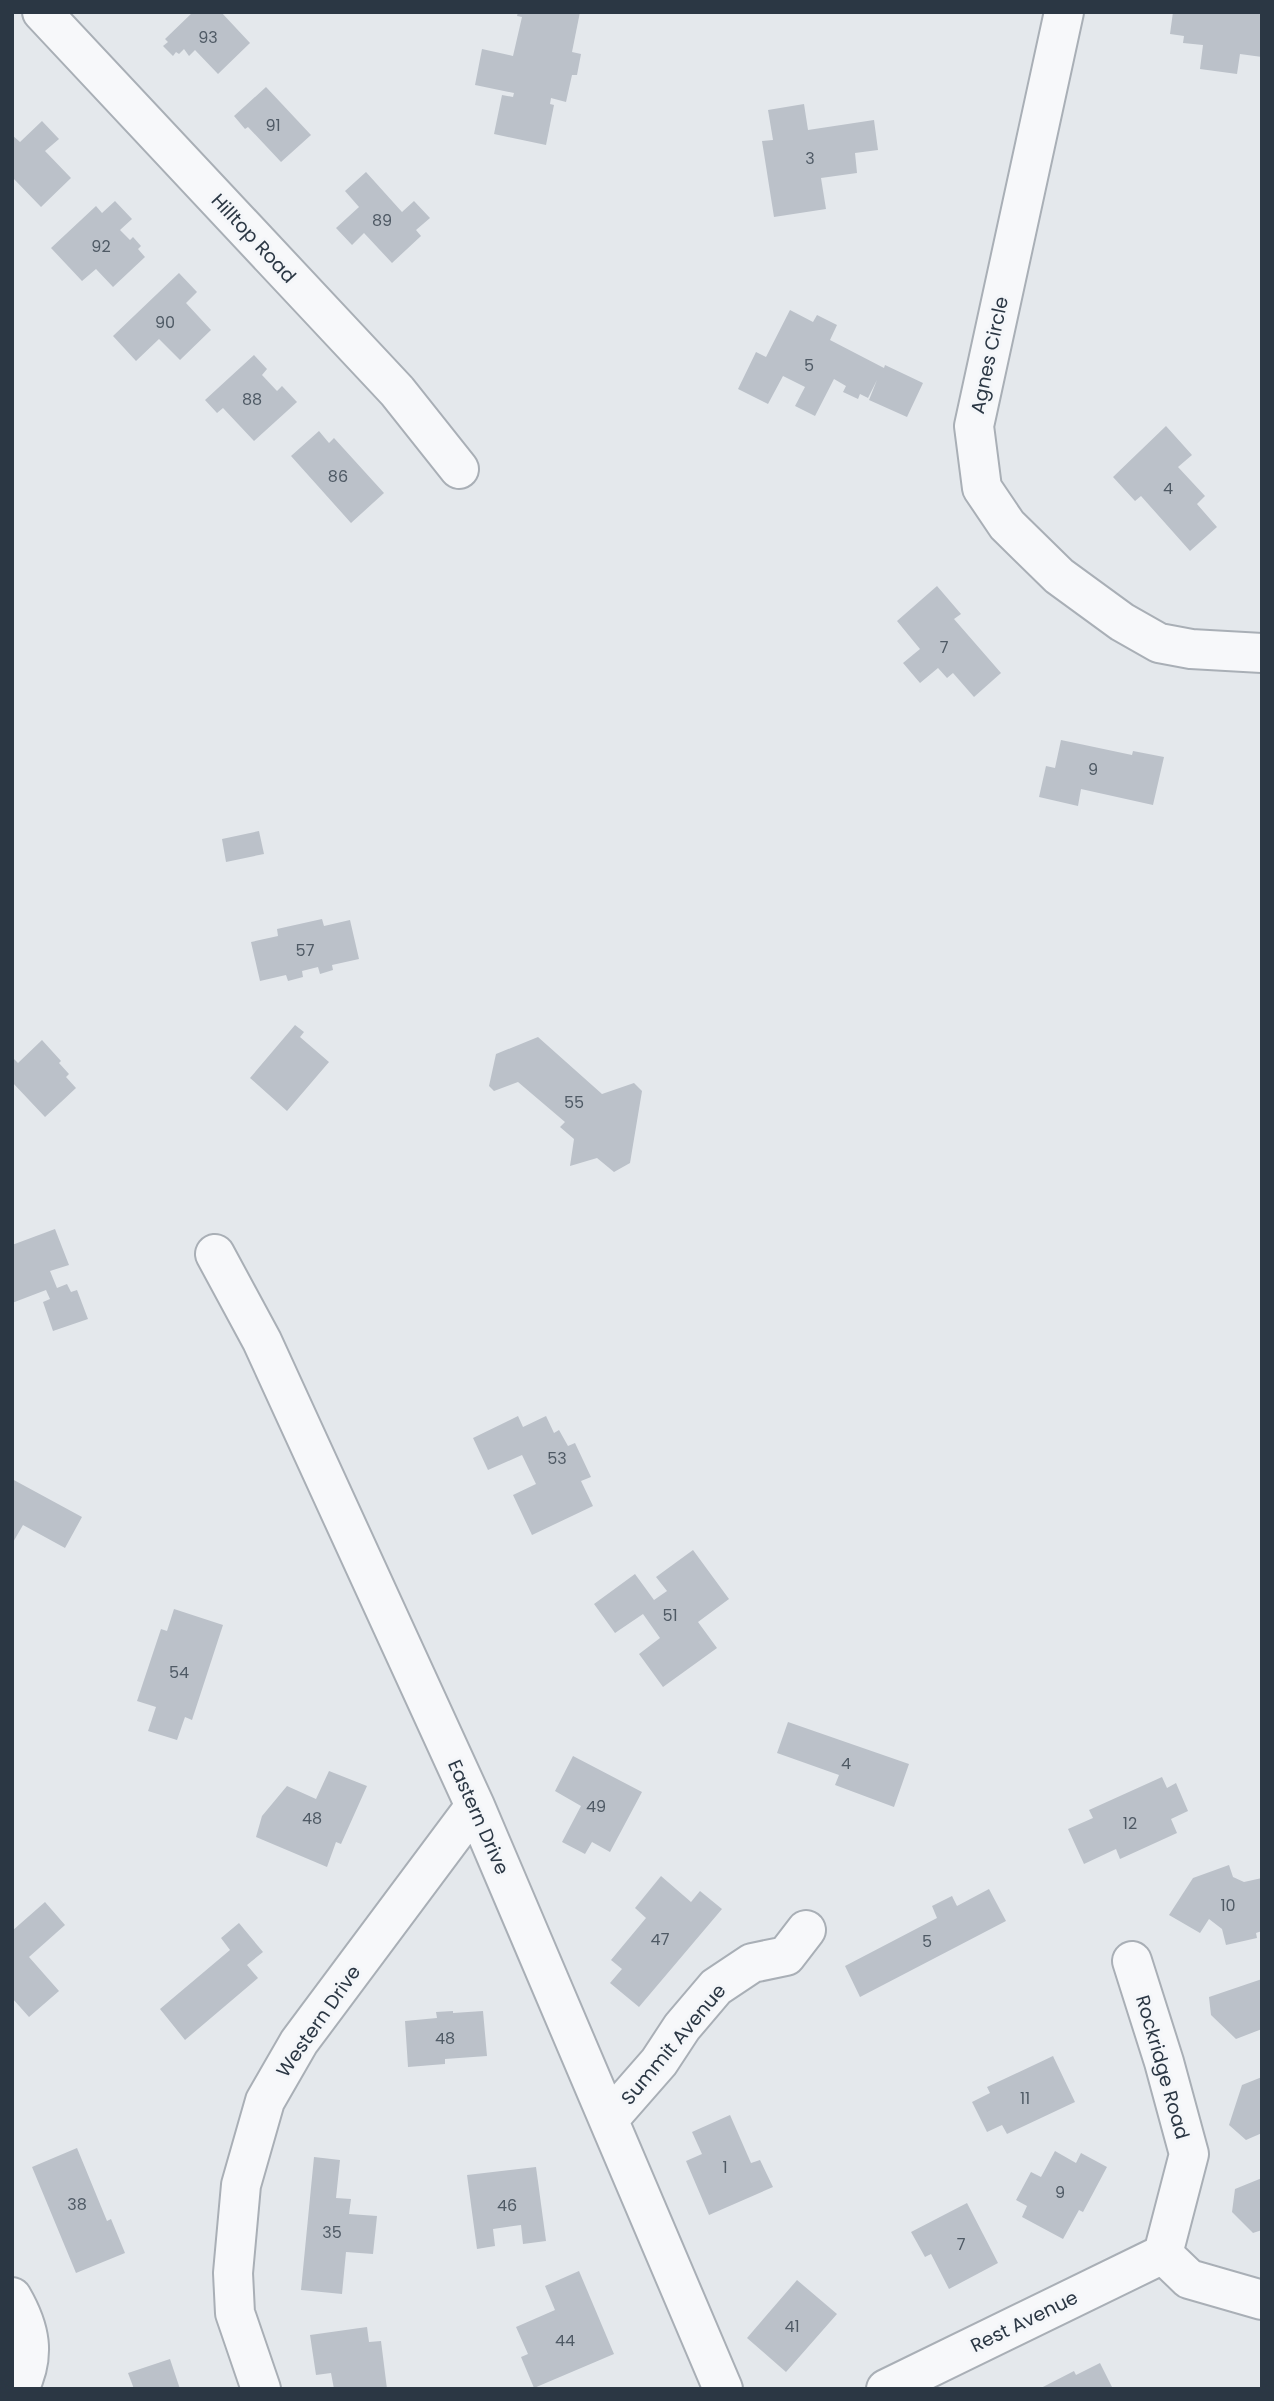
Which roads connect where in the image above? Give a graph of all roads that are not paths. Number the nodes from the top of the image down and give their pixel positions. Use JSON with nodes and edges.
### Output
{"nodes":[{"id":1,"x":42,"y":12,"type":"edge"},
{"id":2,"x":1064,"y":12,"type":"edge"},
{"id":3,"x":459,"y":469,"type":"dead end"},
{"id":4,"x":1262,"y":653,"type":"edge"},
{"id":5,"x":215,"y":1254,"type":"dead end"},
{"id":6,"x":475,"y":1806,"type":"junction"},
{"id":7,"x":806,"y":1930,"type":"dead end"},
{"id":8,"x":1132,"y":1961,"type":"dead end"},
{"id":9,"x":610,"y":2118,"type":"junction"},
{"id":10,"x":1163,"y":2254,"type":"junction"},
{"id":11,"x":12,"y":2297,"type":"edge"},
{"id":12,"x":1262,"y":2300,"type":"edge"},
{"id":13,"x":19,"y":2389,"type":"edge"},
{"id":14,"x":261,"y":2389,"type":"edge"},
{"id":15,"x":723,"y":2389,"type":"edge"},
{"id":16,"x":886,"y":2389,"type":"edge"}],
"edges":[{"from":1,"to":3,"type":"street","name":"Hilltop Road"},
{"from":2,"to":4,"type":"street","name":"Agnes Circle"},
{"from":5,"to":6,"type":"street","name":"Eastern Drive"},
{"from":6,"to":9,"type":"street","name":"Eastern Drive"},
{"from":6,"to":14,"type":"street","name":"Western Drive"},
{"from":7,"to":9,"type":"street","name":"Summit Avenue"},
{"from":8,"to":10,"type":"street","name":"Rockridge Road"},
{"from":9,"to":15,"type":"street","name":"Eastern Drive"},
{"from":10,"to":12,"type":"street"},
{"from":10,"to":16,"type":"street","name":"Rest Avenue"},
{"from":11,"to":13,"type":"street"}]}
